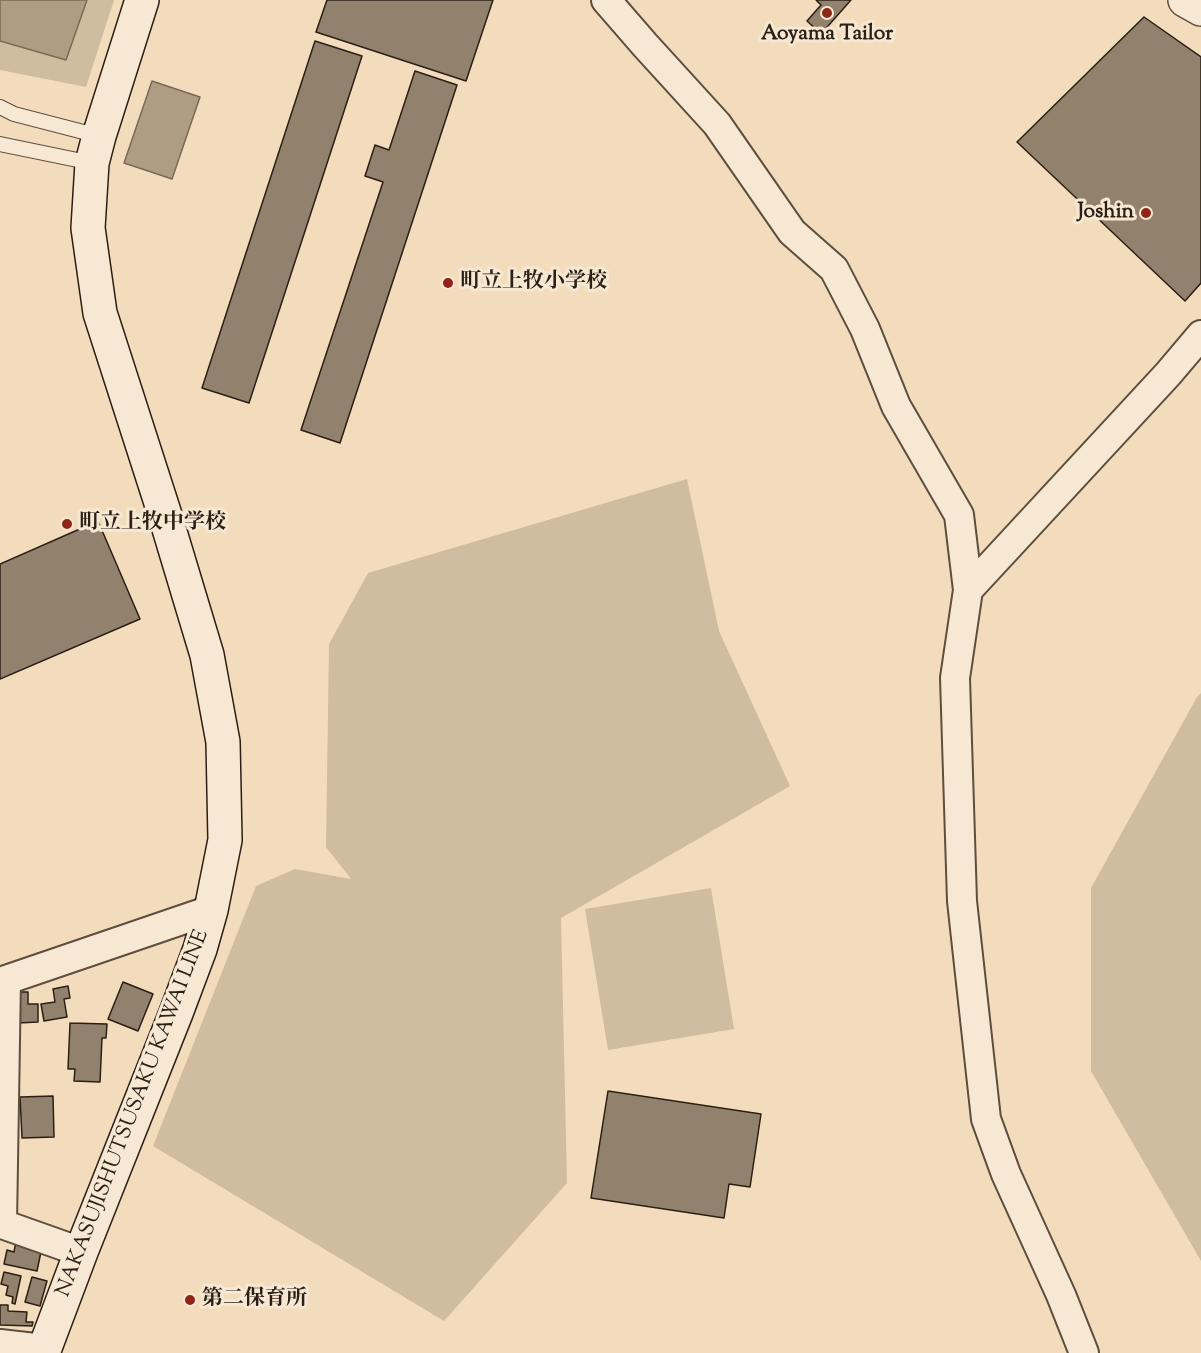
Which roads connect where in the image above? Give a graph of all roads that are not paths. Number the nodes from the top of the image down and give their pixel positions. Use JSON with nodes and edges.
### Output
{"nodes":[{"id":1,"x":142,"y":0,"type":"edge"},
{"id":2,"x":606,"y":0,"type":"edge"},
{"id":3,"x":1185,"y":0,"type":"edge"},
{"id":4,"x":1201,"y":9,"type":"edge"},
{"id":5,"x":0,"y":108,"type":"edge"},
{"id":6,"x":0,"y":144,"type":"edge"},
{"id":7,"x":96,"y":150,"type":"junction"},
{"id":8,"x":1201,"y":335,"type":"edge"},
{"id":9,"x":968,"y":590,"type":"junction"},
{"id":10,"x":211,"y":910,"type":"junction"},
{"id":11,"x":3,"y":980,"type":"edge"},
{"id":12,"x":81,"y":1251,"type":"junction"},
{"id":13,"x":0,"y":1344,"type":"edge"},
{"id":14,"x":44,"y":1351,"type":"edge"},
{"id":15,"x":1084,"y":1353,"type":"edge"}],
"edges":[{"from":1,"to":7,"type":"main road","name":"NAKASUJISHUTSUSAKU KAWAI LINE"},
{"from":2,"to":9,"type":"street"},
{"from":3,"to":4,"type":"main road"},
{"from":5,"to":7,"type":"lane"},
{"from":6,"to":7,"type":"lane"},
{"from":7,"to":10,"type":"main road","name":"NAKASUJISHUTSUSAKU KAWAI LINE"},
{"from":8,"to":9,"type":"street"},
{"from":9,"to":15,"type":"street"},
{"from":10,"to":11,"type":"street"},
{"from":10,"to":12,"type":"main road","name":"NAKASUJISHUTSUSAKU KAWAI LINE"},
{"from":11,"to":12,"type":"street"},
{"from":12,"to":14,"type":"main road","name":"NAKASUJISHUTSUSAKU KAWAI LINE"},
{"from":13,"to":14,"type":"street"}]}
